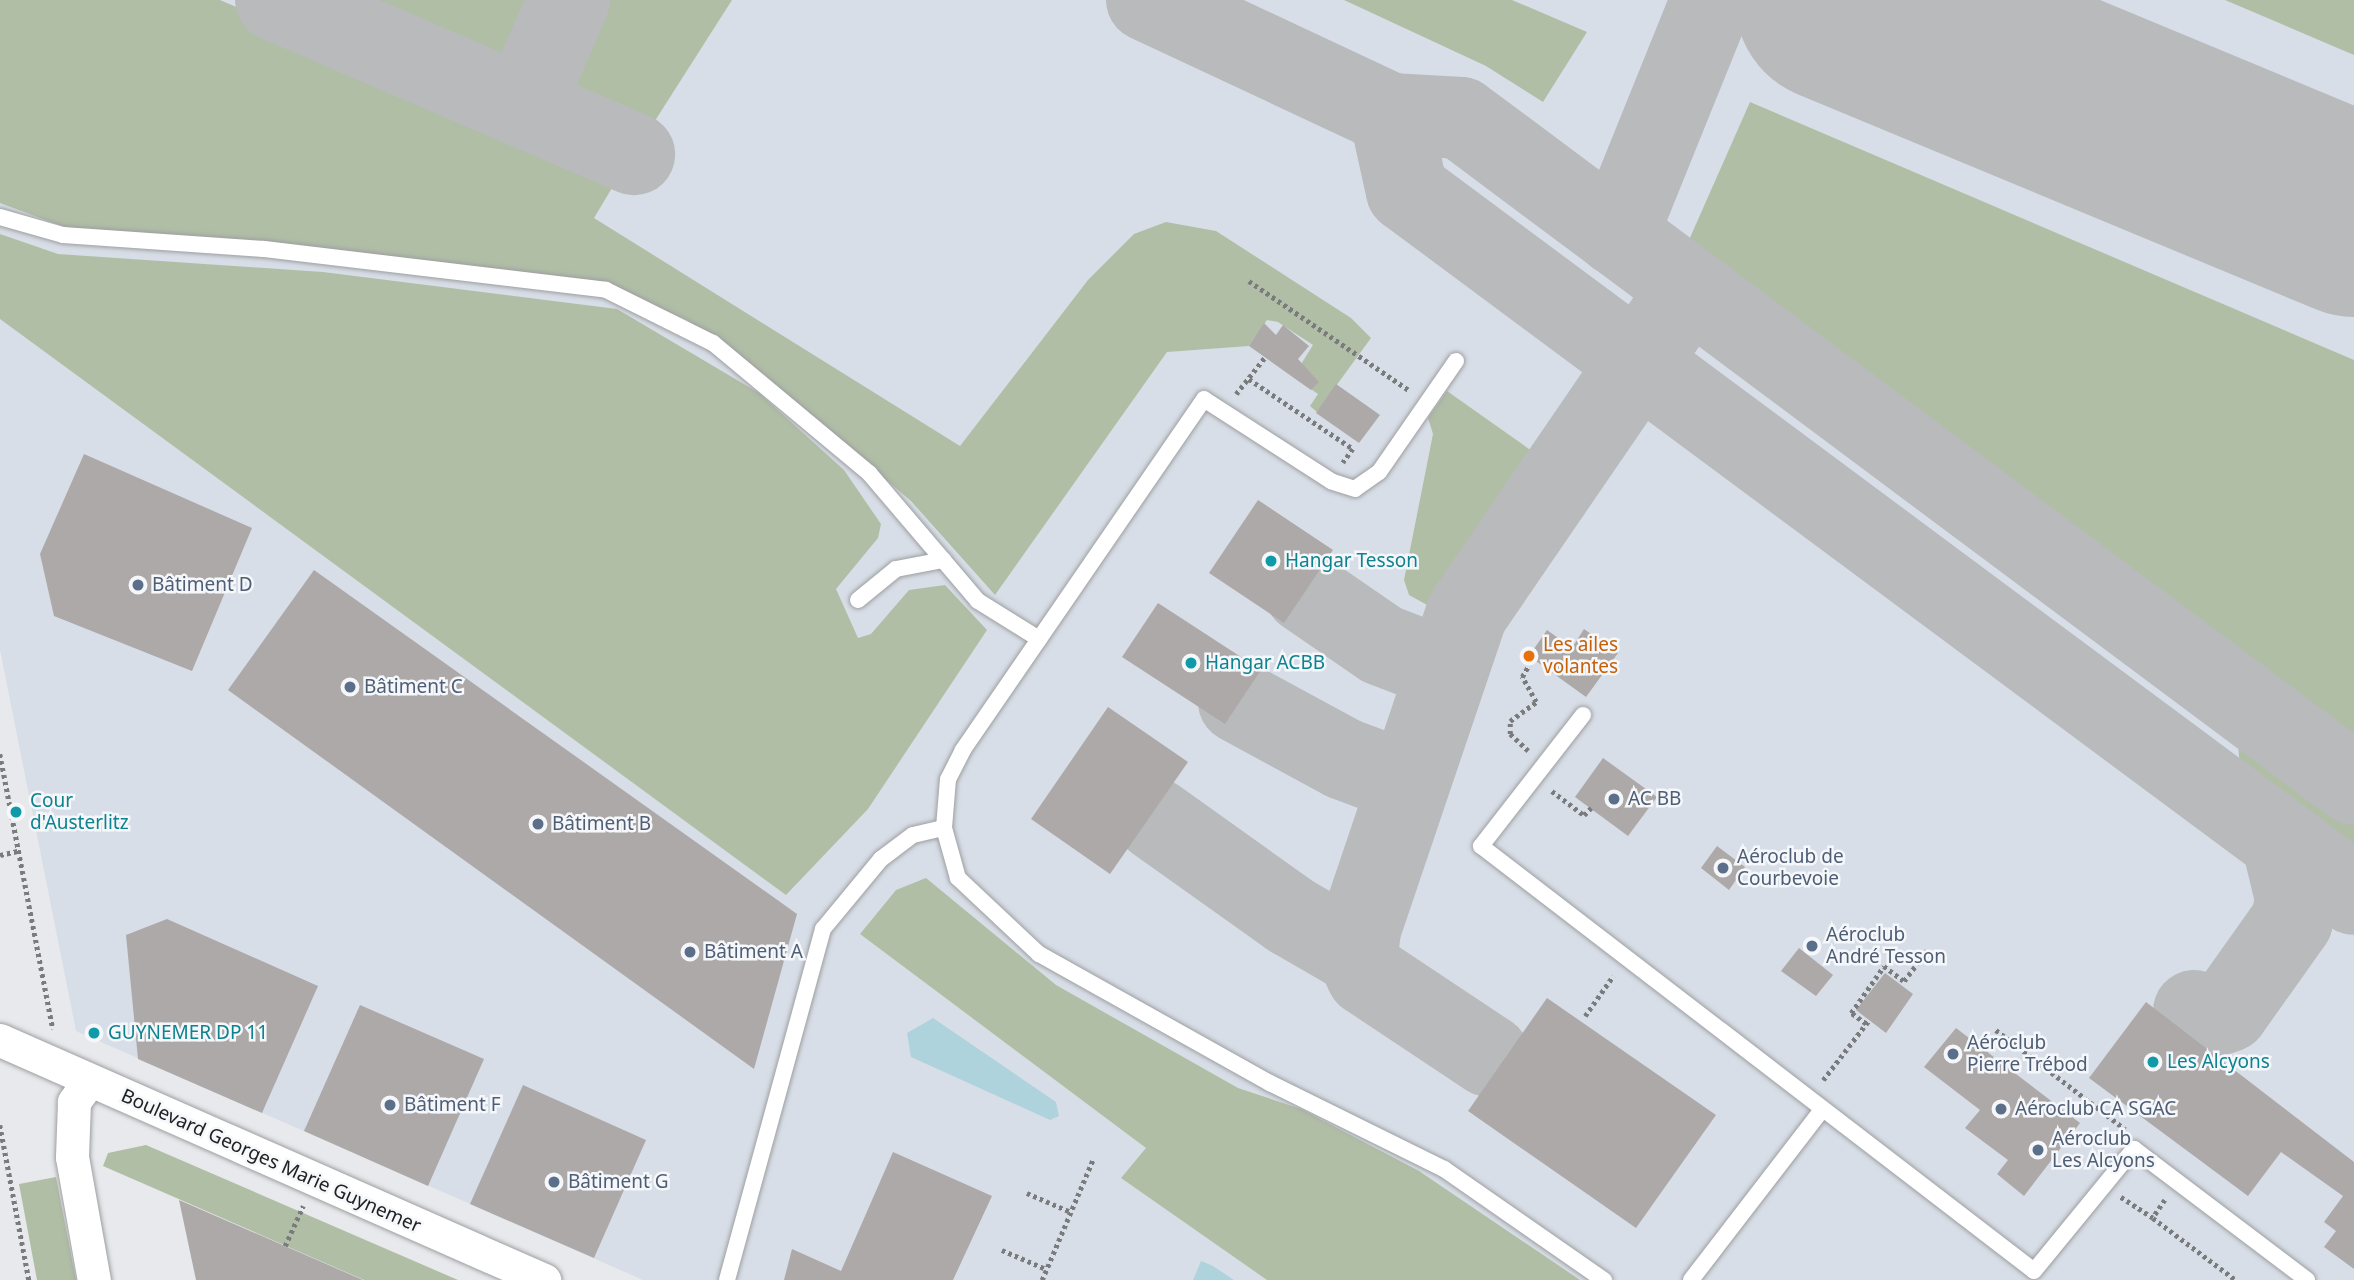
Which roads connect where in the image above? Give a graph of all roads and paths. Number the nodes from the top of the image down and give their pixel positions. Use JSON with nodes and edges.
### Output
{"nodes":[{"id":1,"x":0,"y":218,"type":"edge"},
{"id":2,"x":1249,"y":281,"type":"dead end"},
{"id":3,"x":1265,"y":357,"type":"dead end"},
{"id":4,"x":1456,"y":361,"type":"dead end"},
{"id":5,"x":1249,"y":379,"type":"junction"},
{"id":6,"x":1204,"y":399,"type":"junction"},
{"id":7,"x":1428,"y":402,"type":"junction"},
{"id":8,"x":1331,"y":481,"type":"junction"},
{"id":9,"x":943,"y":560,"type":"junction"},
{"id":10,"x":858,"y":600,"type":"dead end"},
{"id":11,"x":1039,"y":639,"type":"junction"},
{"id":12,"x":1529,"y":665,"type":"dead end"},
{"id":13,"x":1583,"y":715,"type":"dead end"},
{"id":14,"x":0,"y":754,"type":"edge"},
{"id":15,"x":1539,"y":772,"type":"junction"},
{"id":16,"x":1591,"y":808,"type":"dead end"},
{"id":17,"x":944,"y":828,"type":"junction"},
{"id":18,"x":18,"y":851,"type":"junction"},
{"id":19,"x":0,"y":855,"type":"edge"},
{"id":20,"x":1927,"y":951,"type":"dead end"},
{"id":21,"x":1625,"y":958,"type":"junction"},
{"id":22,"x":1585,"y":1016,"type":"dead end"},
{"id":23,"x":53,"y":1028,"type":"dead end"},
{"id":24,"x":1996,"y":1030,"type":"dead end"},
{"id":25,"x":0,"y":1040,"type":"edge"},
{"id":26,"x":89,"y":1081,"type":"junction"},
{"id":27,"x":1808,"y":1101,"type":"junction"},
{"id":28,"x":1821,"y":1111,"type":"junction"},
{"id":29,"x":0,"y":1125,"type":"edge"},
{"id":30,"x":1,"y":1143,"type":"edge"},
{"id":31,"x":2134,"y":1149,"type":"junction"},
{"id":32,"x":1093,"y":1159,"type":"dead end"},
{"id":33,"x":314,"y":1180,"type":"junction"},
{"id":34,"x":2177,"y":1183,"type":"junction"},
{"id":35,"x":1027,"y":1193,"type":"dead end"},
{"id":36,"x":1071,"y":1212,"type":"junction"},
{"id":37,"x":285,"y":1247,"type":"dead end"},
{"id":38,"x":1002,"y":1250,"type":"dead end"},
{"id":39,"x":1046,"y":1269,"type":"junction"},
{"id":40,"x":29,"y":1280,"type":"edge"},
{"id":41,"x":94,"y":1280,"type":"edge"},
{"id":42,"x":544,"y":1280,"type":"edge"},
{"id":43,"x":727,"y":1280,"type":"edge"},
{"id":44,"x":1042,"y":1280,"type":"edge"},
{"id":45,"x":1604,"y":1280,"type":"edge"},
{"id":46,"x":1691,"y":1280,"type":"edge"},
{"id":47,"x":2236,"y":1280,"type":"edge"},
{"id":48,"x":2307,"y":1280,"type":"edge"}],
"edges":[{"from":1,"to":9,"type":"lane"},
{"from":2,"to":7,"type":"path"},
{"from":3,"to":5,"type":"path"},
{"from":4,"to":7,"type":"lane"},
{"from":5,"to":6,"type":"path"},
{"from":5,"to":8,"type":"path"},
{"from":6,"to":8,"type":"lane"},
{"from":6,"to":11,"type":"lane"},
{"from":7,"to":8,"type":"lane"},
{"from":9,"to":10,"type":"lane"},
{"from":9,"to":11,"type":"lane"},
{"from":11,"to":17,"type":"lane"},
{"from":12,"to":15,"type":"path"},
{"from":13,"to":15,"type":"lane"},
{"from":14,"to":18,"type":"path"},
{"from":15,"to":16,"type":"path"},
{"from":15,"to":21,"type":"lane"},
{"from":17,"to":43,"type":"lane"},
{"from":17,"to":45,"type":"lane"},
{"from":18,"to":19,"type":"path"},
{"from":18,"to":23,"type":"path"},
{"from":20,"to":27,"type":"path"},
{"from":21,"to":22,"type":"path"},
{"from":21,"to":27,"type":"lane"},
{"from":24,"to":31,"type":"path"},
{"from":25,"to":26,"type":"street","name":"Boulevard Georges Marie Guynemer"},
{"from":26,"to":33,"type":"street","name":"Boulevard Georges Marie Guynemer"},
{"from":26,"to":41,"type":"street"},
{"from":27,"to":28,"type":"lane"},
{"from":28,"to":31,"type":"lane"},
{"from":28,"to":46,"type":"lane"},
{"from":29,"to":30,"type":"path"},
{"from":30,"to":40,"type":"path"},
{"from":31,"to":34,"type":"lane"},
{"from":32,"to":36,"type":"path"},
{"from":33,"to":37,"type":"path"},
{"from":33,"to":42,"type":"street","name":"Boulevard Georges Marie Guynemer"},
{"from":34,"to":47,"type":"path"},
{"from":34,"to":48,"type":"lane"},
{"from":35,"to":36,"type":"path"},
{"from":36,"to":39,"type":"path"},
{"from":38,"to":39,"type":"path"},
{"from":39,"to":44,"type":"path"}]}
